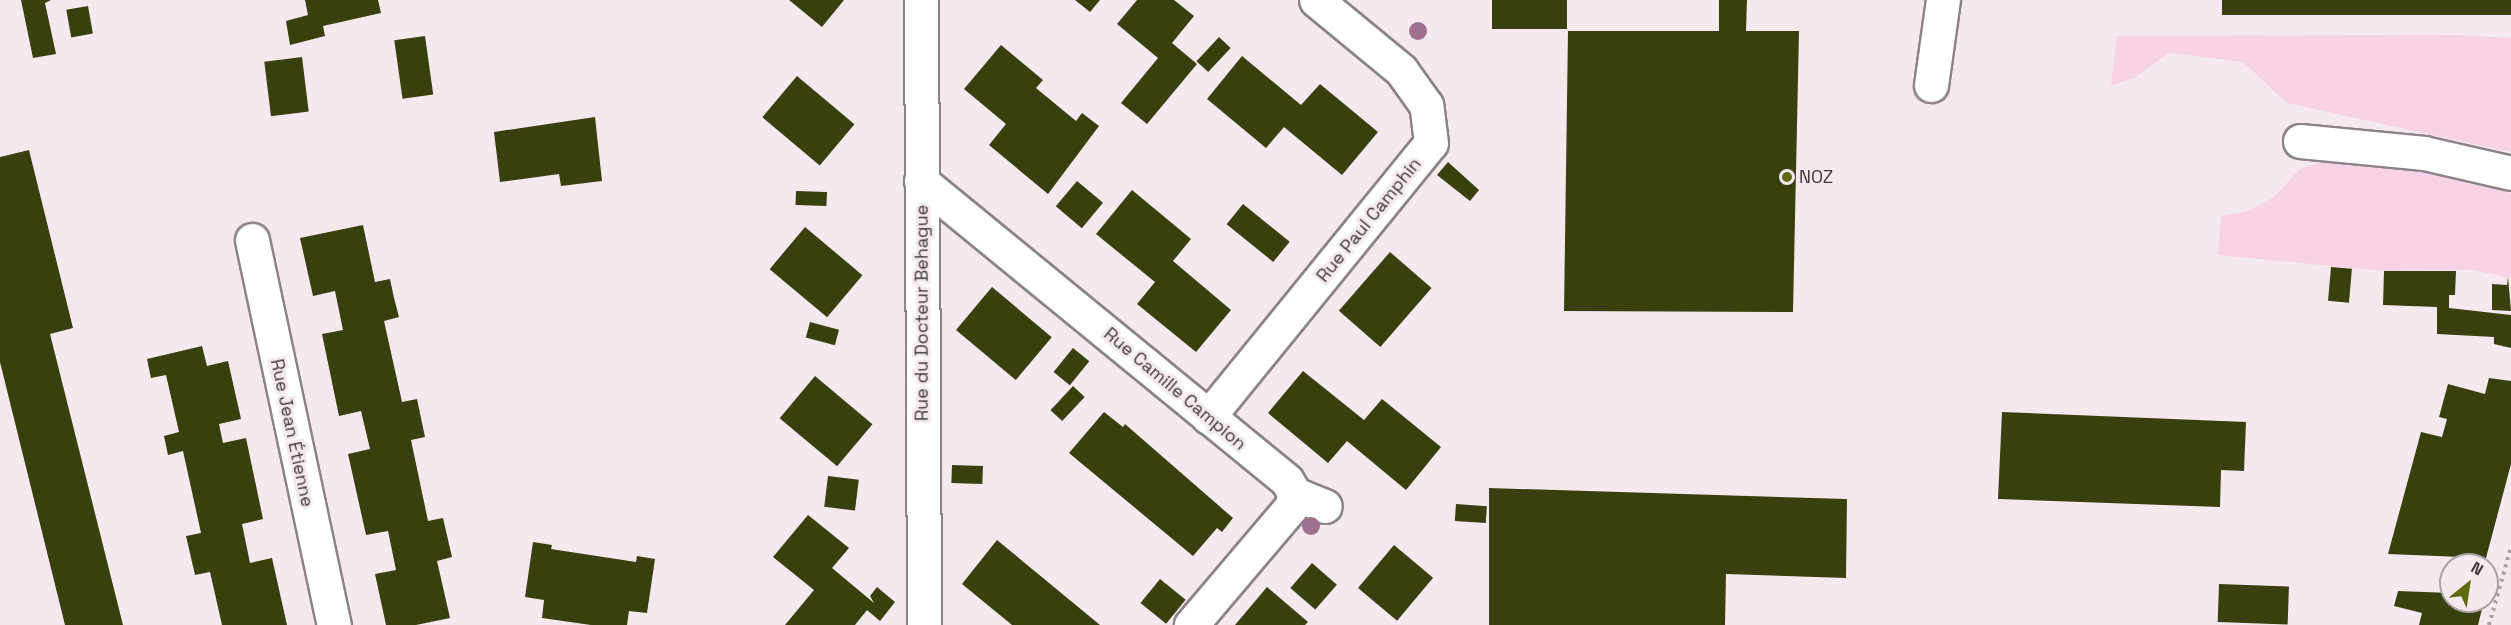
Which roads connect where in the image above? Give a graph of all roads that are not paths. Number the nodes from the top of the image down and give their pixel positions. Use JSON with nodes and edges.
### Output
{"nodes":[{"id":1,"x":921,"y":0,"type":"edge"},
{"id":2,"x":1316,"y":0,"type":"edge"},
{"id":3,"x":1943,"y":0,"type":"edge"},
{"id":4,"x":1931,"y":85,"type":"dead end"},
{"id":5,"x":2300,"y":141,"type":"dead end"},
{"id":6,"x":2511,"y":173,"type":"edge"},
{"id":7,"x":921,"y":180,"type":"junction"},
{"id":8,"x":252,"y":240,"type":"dead end"},
{"id":9,"x":1208,"y":417,"type":"junction"},
{"id":10,"x":1295,"y":494,"type":"junction"},
{"id":11,"x":1325,"y":506,"type":"dead end"},
{"id":12,"x":930,"y":621,"type":"edge"},
{"id":13,"x":334,"y":625,"type":"edge"},
{"id":14,"x":1191,"y":625,"type":"edge"}],
"edges":[{"from":1,"to":7,"type":"street","name":"Rue du Docteur Behague"},
{"from":2,"to":9,"type":"street","name":"Rue Paul Camphin"},
{"from":3,"to":4,"type":"street"},
{"from":5,"to":6,"type":"street"},
{"from":7,"to":9,"type":"street","name":"Rue Camille Campion"},
{"from":7,"to":12,"type":"street","name":"Rue du Docteur Behague"},
{"from":8,"to":13,"type":"street","name":"Rue Jean Étienne"},
{"from":9,"to":10,"type":"street","name":"Rue Camille Campion"},
{"from":10,"to":11,"type":"street"},
{"from":10,"to":14,"type":"street"}]}
